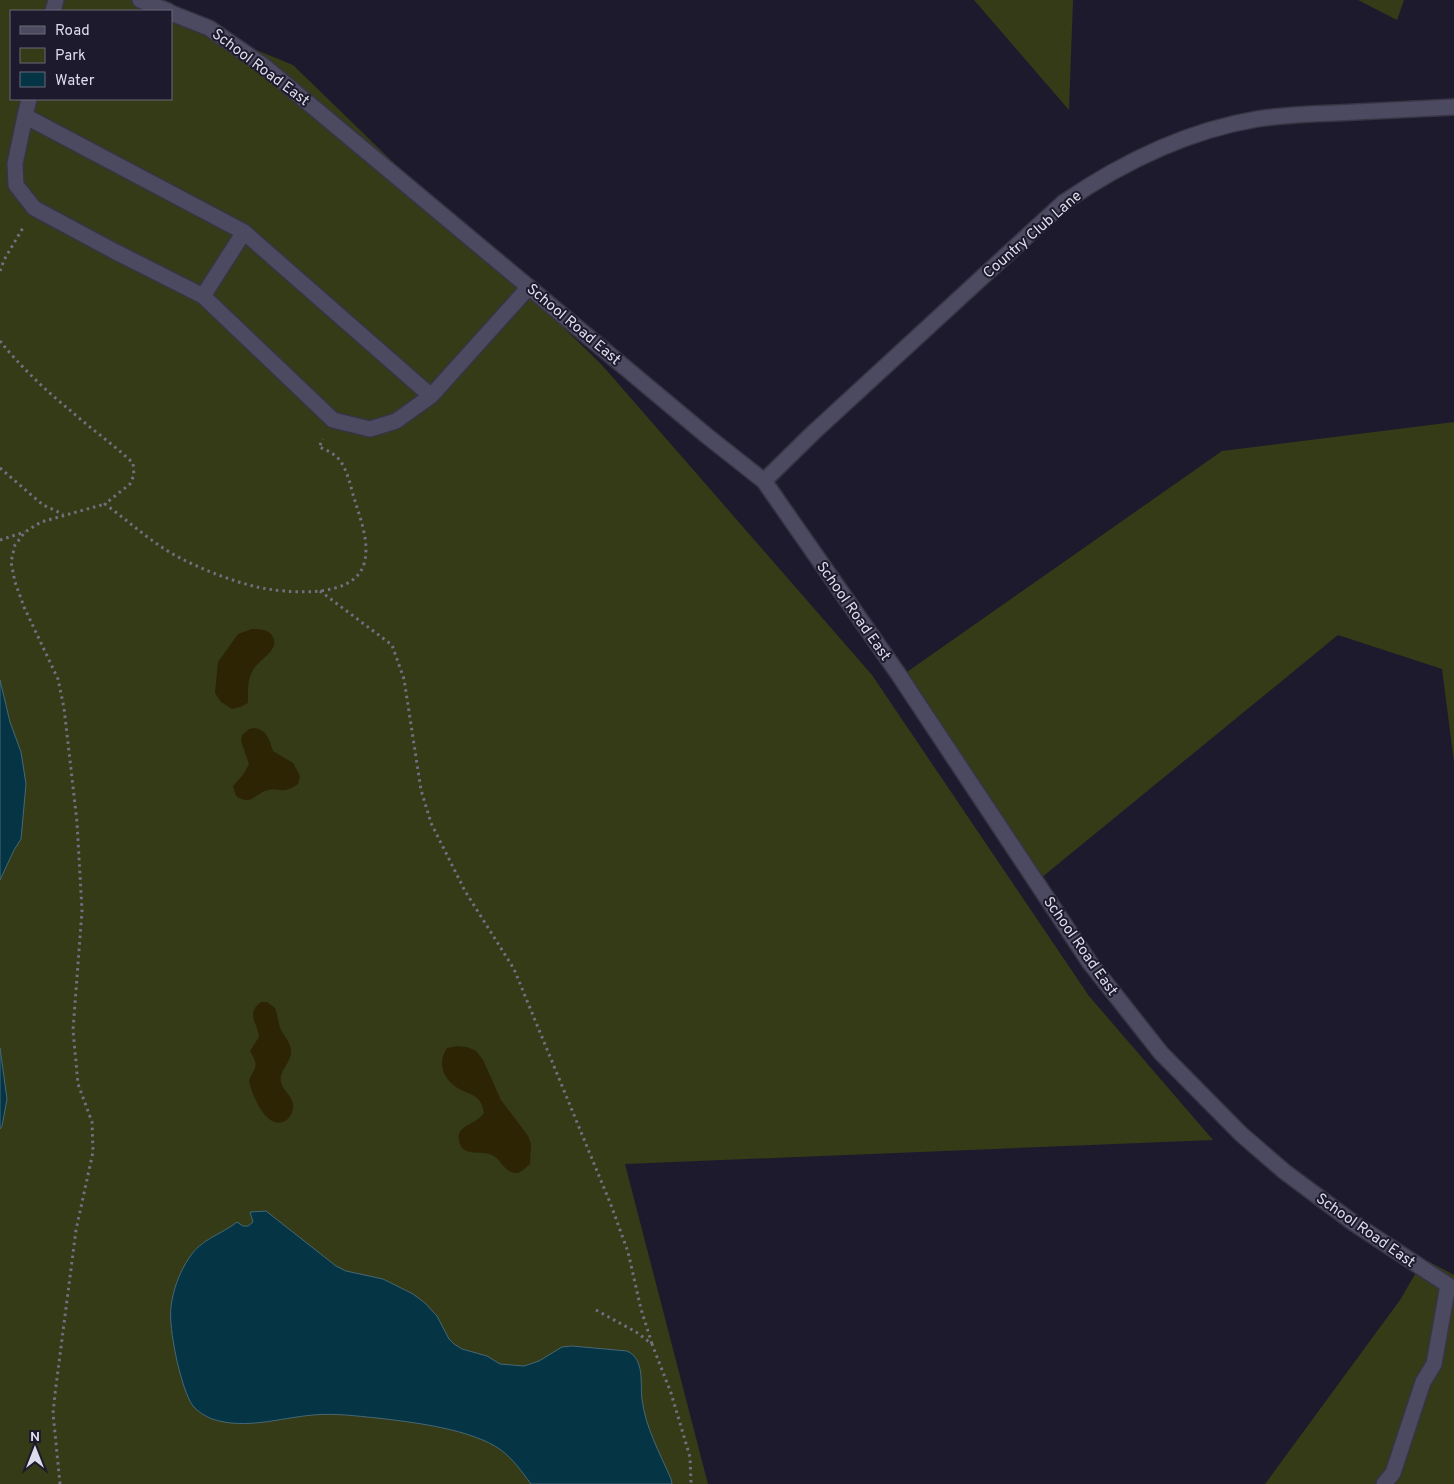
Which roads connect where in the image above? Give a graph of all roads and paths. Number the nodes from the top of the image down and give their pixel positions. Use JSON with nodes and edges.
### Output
{"nodes":[{"id":1,"x":140,"y":0,"type":"edge"},
{"id":2,"x":165,"y":10,"type":"edge"},
{"id":3,"x":172,"y":13,"type":"edge"},
{"id":4,"x":29,"y":100,"type":"edge"},
{"id":5,"x":1454,"y":107,"type":"edge"},
{"id":6,"x":25,"y":116,"type":"junction"},
{"id":7,"x":34,"y":208,"type":"junction"},
{"id":8,"x":244,"y":232,"type":"junction"},
{"id":9,"x":0,"y":271,"type":"edge"},
{"id":10,"x":529,"y":287,"type":"junction"},
{"id":11,"x":203,"y":296,"type":"junction"},
{"id":12,"x":0,"y":341,"type":"edge"},
{"id":13,"x":431,"y":396,"type":"junction"},
{"id":14,"x":333,"y":420,"type":"junction"},
{"id":15,"x":0,"y":468,"type":"edge"},
{"id":16,"x":764,"y":481,"type":"junction"},
{"id":17,"x":105,"y":504,"type":"junction"},
{"id":18,"x":64,"y":515,"type":"junction"},
{"id":19,"x":25,"y":532,"type":"junction"},
{"id":20,"x":0,"y":540,"type":"edge"},
{"id":21,"x":320,"y":591,"type":"junction"},
{"id":22,"x":1451,"y":1287,"type":"edge"},
{"id":23,"x":596,"y":1310,"type":"dead end"},
{"id":24,"x":652,"y":1344,"type":"junction"},
{"id":25,"x":60,"y":1484,"type":"edge"},
{"id":26,"x":691,"y":1484,"type":"edge"},
{"id":27,"x":1384,"y":1484,"type":"edge"}],
"edges":[{"from":1,"to":2,"type":"street","name":"School Road East"},
{"from":3,"to":10,"type":"street","name":"School Road East"},
{"from":4,"to":6,"type":"street"},
{"from":5,"to":16,"type":"street","name":"Country Club Lane"},
{"from":6,"to":7,"type":"street"},
{"from":6,"to":8,"type":"street"},
{"from":7,"to":9,"type":"path"},
{"from":7,"to":11,"type":"street"},
{"from":8,"to":11,"type":"street"},
{"from":8,"to":13,"type":"street"},
{"from":10,"to":13,"type":"street"},
{"from":10,"to":16,"type":"street","name":"School Road East"},
{"from":11,"to":14,"type":"street"},
{"from":12,"to":17,"type":"path"},
{"from":13,"to":14,"type":"street"},
{"from":14,"to":21,"type":"path"},
{"from":15,"to":18,"type":"path"},
{"from":16,"to":22,"type":"street","name":"School Road East"},
{"from":17,"to":18,"type":"path"},
{"from":17,"to":21,"type":"path"},
{"from":18,"to":19,"type":"path"},
{"from":19,"to":20,"type":"path"},
{"from":19,"to":25,"type":"path"},
{"from":21,"to":24,"type":"path"},
{"from":22,"to":27,"type":"street"},
{"from":23,"to":24,"type":"path"},
{"from":24,"to":26,"type":"path"}]}
